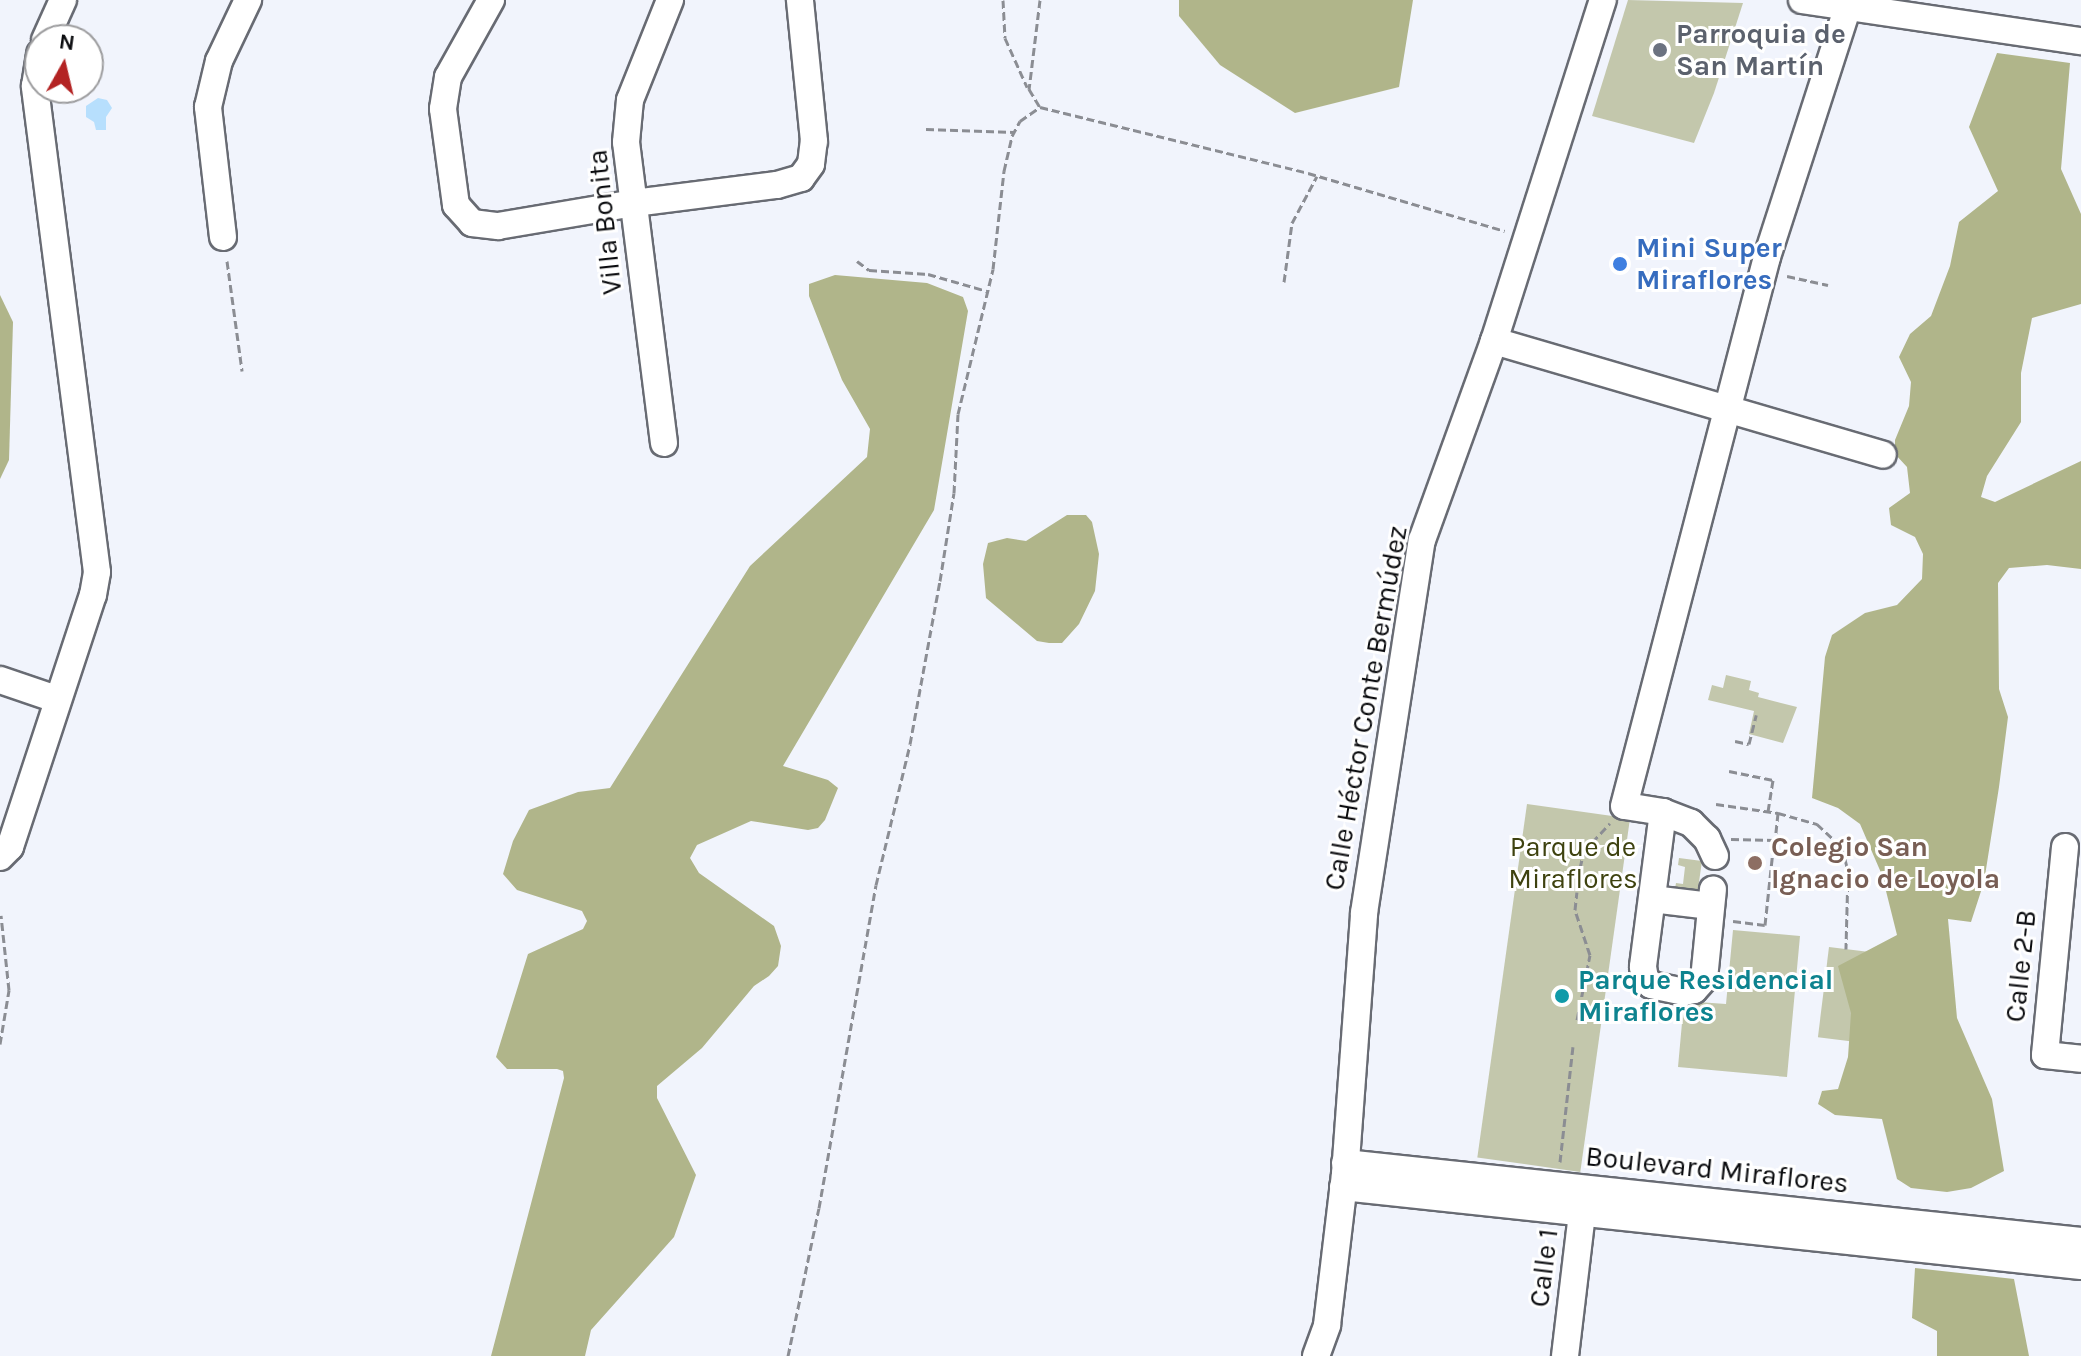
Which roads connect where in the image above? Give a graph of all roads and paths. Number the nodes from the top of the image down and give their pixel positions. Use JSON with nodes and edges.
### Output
{"nodes":[{"id":1,"x":63,"y":0,"type":"edge"},
{"id":2,"x":248,"y":0,"type":"edge"},
{"id":3,"x":491,"y":0,"type":"edge"},
{"id":4,"x":670,"y":0,"type":"edge"},
{"id":5,"x":800,"y":0,"type":"edge"},
{"id":6,"x":1003,"y":0,"type":"edge"},
{"id":7,"x":1040,"y":0,"type":"edge"},
{"id":8,"x":1603,"y":0,"type":"edge"},
{"id":9,"x":1802,"y":0,"type":"edge"},
{"id":10,"x":1849,"y":4,"type":"edge"},
{"id":11,"x":52,"y":24,"type":"edge"},
{"id":12,"x":2081,"y":41,"type":"edge"},
{"id":13,"x":1029,"y":89,"type":"junction"},
{"id":14,"x":37,"y":104,"type":"edge"},
{"id":15,"x":1040,"y":107,"type":"junction"},
{"id":16,"x":926,"y":129,"type":"dead end"},
{"id":17,"x":1014,"y":132,"type":"junction"},
{"id":18,"x":1317,"y":176,"type":"junction"},
{"id":19,"x":634,"y":203,"type":"junction"},
{"id":20,"x":223,"y":237,"type":"joint"},
{"id":21,"x":1527,"y":238,"type":"junction"},
{"id":22,"x":857,"y":261,"type":"dead end"},
{"id":23,"x":1763,"y":271,"type":"junction"},
{"id":24,"x":1284,"y":282,"type":"dead end"},
{"id":25,"x":1828,"y":285,"type":"dead end"},
{"id":26,"x":987,"y":291,"type":"junction"},
{"id":27,"x":1494,"y":341,"type":"junction"},
{"id":28,"x":242,"y":371,"type":"dead end"},
{"id":29,"x":1725,"y":410,"type":"junction"},
{"id":30,"x":664,"y":443,"type":"dead end"},
{"id":31,"x":1883,"y":455,"type":"dead end"},
{"id":32,"x":0,"y":680,"type":"edge"},
{"id":33,"x":56,"y":699,"type":"junction"},
{"id":34,"x":1756,"y":715,"type":"dead end"},
{"id":35,"x":1735,"y":741,"type":"dead end"},
{"id":36,"x":1729,"y":771,"type":"dead end"},
{"id":37,"x":1716,"y":804,"type":"dead end"},
{"id":38,"x":1624,"y":806,"type":"junction"},
{"id":39,"x":1663,"y":812,"type":"junction"},
{"id":40,"x":1768,"y":812,"type":"junction"},
{"id":41,"x":1778,"y":813,"type":"junction"},
{"id":42,"x":1775,"y":840,"type":"junction"},
{"id":43,"x":2065,"y":847,"type":"dead end"},
{"id":44,"x":1721,"y":848,"type":"joint"},
{"id":45,"x":0,"y":857,"type":"edge"},
{"id":46,"x":1580,"y":868,"type":"dead end"},
{"id":47,"x":1577,"y":892,"type":"dead end"},
{"id":48,"x":1652,"y":899,"type":"junction"},
{"id":49,"x":1716,"y":905,"type":"junction"},
{"id":50,"x":1,"y":915,"type":"edge"},
{"id":51,"x":1846,"y":949,"type":"dead end"},
{"id":52,"x":1577,"y":1020,"type":"dead end"},
{"id":53,"x":0,"y":1044,"type":"edge"},
{"id":54,"x":1573,"y":1047,"type":"dead end"},
{"id":55,"x":2081,"y":1059,"type":"edge"},
{"id":56,"x":1344,"y":1175,"type":"junction"},
{"id":57,"x":1557,"y":1186,"type":"junction"},
{"id":58,"x":1584,"y":1201,"type":"junction"},
{"id":59,"x":2081,"y":1241,"type":"edge"},
{"id":60,"x":2081,"y":1266,"type":"edge"},
{"id":61,"x":788,"y":1356,"type":"edge"},
{"id":62,"x":1316,"y":1356,"type":"edge"},
{"id":63,"x":1565,"y":1356,"type":"edge"}],
"edges":[{"from":1,"to":11,"type":"street"},
{"from":2,"to":20,"type":"street"},
{"from":3,"to":19,"type":"street"},
{"from":4,"to":19,"type":"street","name":"Villa Bonita"},
{"from":5,"to":19,"type":"street"},
{"from":6,"to":13,"type":"path"},
{"from":7,"to":13,"type":"path"},
{"from":8,"to":21,"type":"street","name":"Calle Héctor Conte Bermúdez"},
{"from":9,"to":10,"type":"street"},
{"from":10,"to":12,"type":"street"},
{"from":10,"to":23,"type":"street"},
{"from":13,"to":15,"type":"path"},
{"from":14,"to":33,"type":"street"},
{"from":15,"to":17,"type":"path"},
{"from":15,"to":18,"type":"path"},
{"from":16,"to":17,"type":"path"},
{"from":17,"to":26,"type":"path"},
{"from":18,"to":21,"type":"path"},
{"from":18,"to":24,"type":"path"},
{"from":19,"to":30,"type":"street","name":"Villa Bonita"},
{"from":20,"to":28,"type":"path"},
{"from":21,"to":27,"type":"street","name":"Calle Héctor Conte Bermúdez"},
{"from":22,"to":26,"type":"path"},
{"from":23,"to":25,"type":"path"},
{"from":23,"to":29,"type":"street"},
{"from":26,"to":61,"type":"path"},
{"from":27,"to":29,"type":"street"},
{"from":27,"to":56,"type":"street","name":"Calle Héctor Conte Bermúdez"},
{"from":29,"to":31,"type":"street"},
{"from":29,"to":38,"type":"street"},
{"from":32,"to":33,"type":"street"},
{"from":33,"to":45,"type":"street"},
{"from":34,"to":35,"type":"path"},
{"from":36,"to":40,"type":"path"},
{"from":37,"to":40,"type":"path"},
{"from":38,"to":39,"type":"street"},
{"from":38,"to":46,"type":"path"},
{"from":39,"to":44,"type":"street"},
{"from":39,"to":48,"type":"street"},
{"from":40,"to":41,"type":"path"},
{"from":41,"to":42,"type":"path"},
{"from":41,"to":51,"type":"path"},
{"from":42,"to":44,"type":"path"},
{"from":42,"to":49,"type":"path"},
{"from":43,"to":55,"type":"street","name":"Calle 2-B"},
{"from":47,"to":52,"type":"path"},
{"from":48,"to":49,"type":"street"},
{"from":48,"to":49,"type":"street"},
{"from":50,"to":53,"type":"path"},
{"from":54,"to":57,"type":"path"},
{"from":56,"to":57,"type":"street","name":"Boulevard Miraflores"},
{"from":56,"to":58,"type":"street"},
{"from":56,"to":62,"type":"street","name":"Calle Héctor Conte Bermúdez"},
{"from":57,"to":58,"type":"street","name":"Boulevard Miraflores"},
{"from":58,"to":59,"type":"street","name":"Boulevard Miraflores"},
{"from":58,"to":60,"type":"street"},
{"from":58,"to":63,"type":"street","name":"Calle 1"}]}
